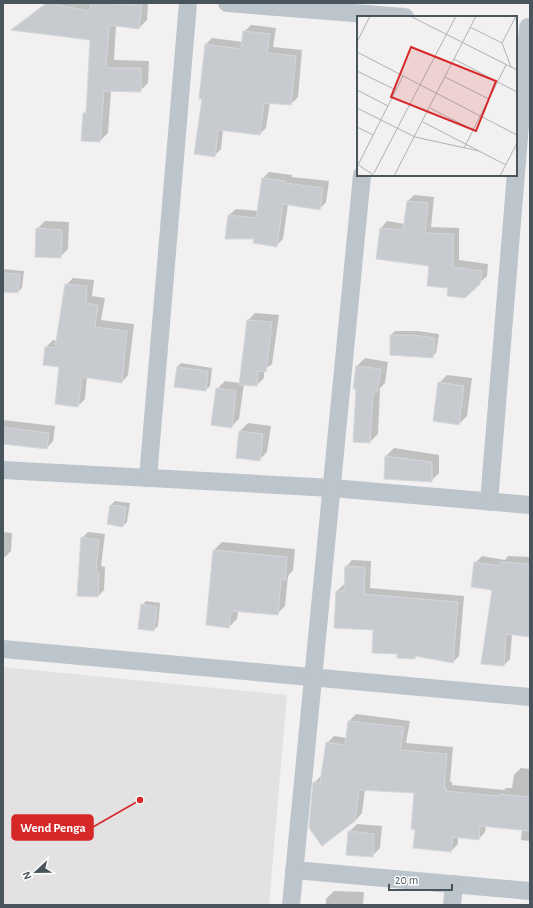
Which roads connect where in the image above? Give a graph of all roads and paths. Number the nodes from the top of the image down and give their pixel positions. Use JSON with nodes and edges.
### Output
{"nodes":[{"id":1,"x":188,"y":3,"type":"edge"},
{"id":2,"x":227,"y":3,"type":"edge"},
{"id":3,"x":377,"y":12,"type":"edge"},
{"id":4,"x":399,"y":16,"type":"edge"},
{"id":5,"x":525,"y":26,"type":"edge"},
{"id":6,"x":517,"y":135,"type":"edge"},
{"id":7,"x":362,"y":176,"type":"edge"},
{"id":8,"x":514,"y":176,"type":"edge"},
{"id":9,"x":3,"y":470,"type":"edge"},
{"id":10,"x":148,"y":478,"type":"junction"},
{"id":11,"x":332,"y":488,"type":"junction"},
{"id":12,"x":490,"y":502,"type":"junction"},
{"id":13,"x":530,"y":506,"type":"edge"},
{"id":14,"x":3,"y":649,"type":"edge"},
{"id":15,"x":314,"y":677,"type":"junction"},
{"id":16,"x":530,"y":697,"type":"edge"},
{"id":17,"x":294,"y":870,"type":"junction"},
{"id":18,"x":454,"y":884,"type":"junction"},
{"id":19,"x":530,"y":891,"type":"edge"},
{"id":20,"x":291,"y":905,"type":"edge"},
{"id":21,"x":452,"y":905,"type":"edge"}],
"edges":[{"from":1,"to":10,"type":"street"},
{"from":2,"to":3,"type":"street"},
{"from":3,"to":4,"type":"street"},
{"from":5,"to":6,"type":"street"},
{"from":7,"to":11,"type":"street"},
{"from":8,"to":12,"type":"street"},
{"from":9,"to":10,"type":"street"},
{"from":10,"to":11,"type":"street"},
{"from":11,"to":12,"type":"street"},
{"from":11,"to":15,"type":"street"},
{"from":12,"to":13,"type":"street"},
{"from":14,"to":15,"type":"street"},
{"from":15,"to":16,"type":"street"},
{"from":15,"to":17,"type":"street"},
{"from":17,"to":18,"type":"street"},
{"from":17,"to":20,"type":"street"},
{"from":18,"to":19,"type":"street"},
{"from":18,"to":21,"type":"street"}]}
